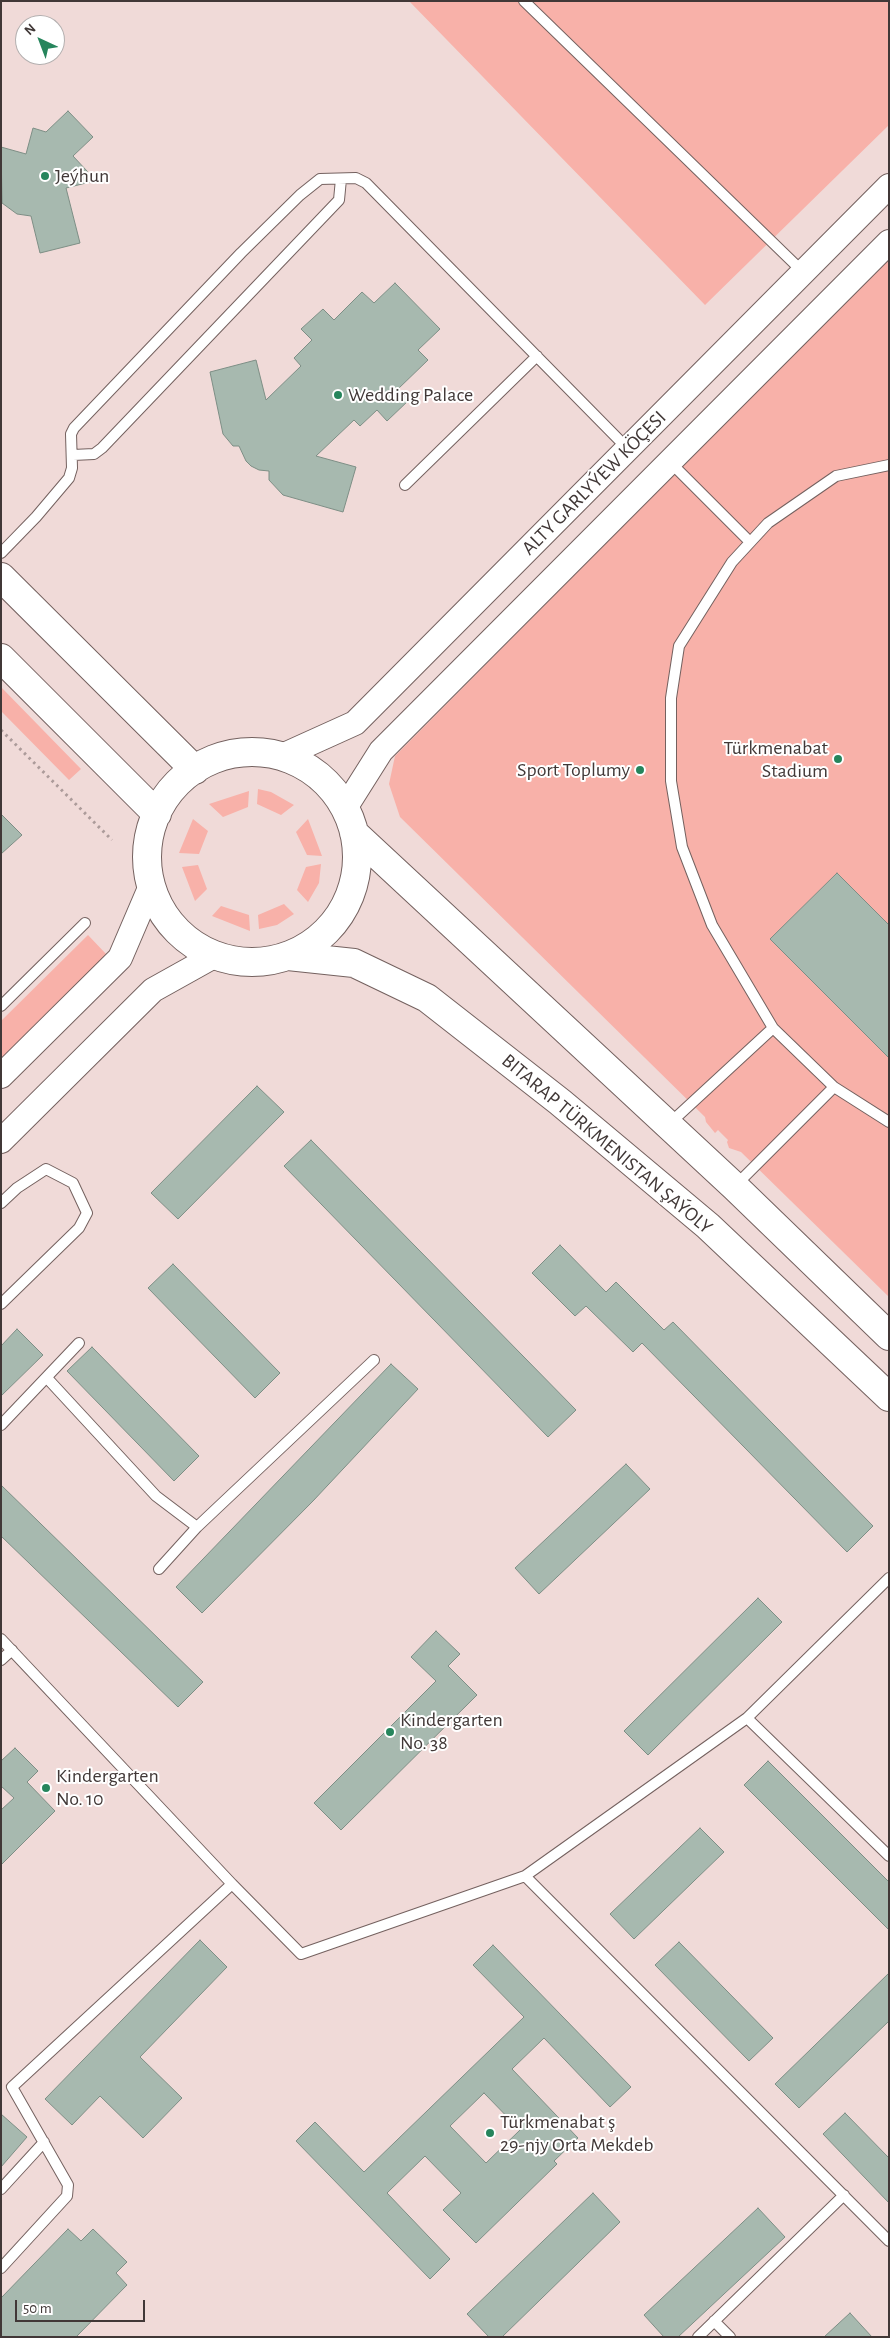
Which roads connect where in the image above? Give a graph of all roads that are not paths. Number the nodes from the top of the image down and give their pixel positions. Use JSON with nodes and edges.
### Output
{"nodes":[{"id":1,"x":524,"y":1,"type":"edge"},
{"id":2,"x":341,"y":180,"type":"junction"},
{"id":3,"x":889,"y":186,"type":"edge"},
{"id":4,"x":889,"y":242,"type":"edge"},
{"id":5,"x":804,"y":272,"type":"junction"},
{"id":6,"x":538,"y":356,"type":"junction"},
{"id":7,"x":628,"y":448,"type":"junction"},
{"id":8,"x":73,"y":456,"type":"junction"},
{"id":9,"x":669,"y":461,"type":"junction"},
{"id":10,"x":889,"y":465,"type":"edge"},
{"id":11,"x":405,"y":485,"type":"dead end"},
{"id":12,"x":750,"y":542,"type":"junction"},
{"id":13,"x":1,"y":553,"type":"edge"},
{"id":14,"x":1,"y":577,"type":"edge"},
{"id":15,"x":1,"y":658,"type":"edge"},
{"id":16,"x":282,"y":756,"type":"junction"},
{"id":17,"x":196,"y":770,"type":"junction"},
{"id":18,"x":345,"y":808,"type":"junction"},
{"id":19,"x":157,"y":814,"type":"junction"},
{"id":20,"x":354,"y":833,"type":"junction"},
{"id":21,"x":150,"y":888,"type":"junction"},
{"id":22,"x":85,"y":923,"type":"dead end"},
{"id":23,"x":214,"y":956,"type":"junction"},
{"id":24,"x":288,"y":956,"type":"junction"},
{"id":25,"x":1,"y":1006,"type":"edge"},
{"id":26,"x":773,"y":1028,"type":"junction"},
{"id":27,"x":1,"y":1076,"type":"edge"},
{"id":28,"x":834,"y":1086,"type":"junction"},
{"id":29,"x":889,"y":1122,"type":"edge"},
{"id":30,"x":668,"y":1125,"type":"junction"},
{"id":31,"x":1,"y":1142,"type":"edge"},
{"id":32,"x":735,"y":1186,"type":"junction"},
{"id":33,"x":1,"y":1203,"type":"edge"},
{"id":34,"x":1,"y":1304,"type":"edge"},
{"id":35,"x":889,"y":1336,"type":"edge"},
{"id":36,"x":79,"y":1343,"type":"dead end"},
{"id":37,"x":374,"y":1360,"type":"dead end"},
{"id":38,"x":48,"y":1378,"type":"junction"},
{"id":39,"x":889,"y":1397,"type":"edge"},
{"id":40,"x":1,"y":1426,"type":"edge"},
{"id":41,"x":197,"y":1527,"type":"junction"},
{"id":42,"x":159,"y":1569,"type":"dead end"},
{"id":43,"x":889,"y":1578,"type":"edge"},
{"id":44,"x":1,"y":1639,"type":"edge"},
{"id":45,"x":12,"y":1650,"type":"junction"},
{"id":46,"x":1,"y":1660,"type":"edge"},
{"id":47,"x":747,"y":1718,"type":"junction"},
{"id":48,"x":889,"y":1856,"type":"edge"},
{"id":49,"x":525,"y":1876,"type":"junction"},
{"id":50,"x":232,"y":1884,"type":"junction"},
{"id":51,"x":44,"y":2142,"type":"junction"},
{"id":52,"x":1,"y":2188,"type":"edge"},
{"id":53,"x":844,"y":2195,"type":"junction"},
{"id":54,"x":889,"y":2241,"type":"edge"},
{"id":55,"x":1,"y":2268,"type":"edge"},
{"id":56,"x":714,"y":2321,"type":"junction"},
{"id":57,"x":698,"y":2337,"type":"edge"},
{"id":58,"x":730,"y":2337,"type":"edge"}],
"edges":[{"from":1,"to":5,"type":"lane"},
{"from":2,"to":6,"type":"lane"},
{"from":2,"to":8,"type":"lane"},
{"from":2,"to":8,"type":"lane"},
{"from":3,"to":5,"type":"street","name":"ALTY GARLYÝEW KÖÇESI"},
{"from":4,"to":9,"type":"street","name":"ALTY GARLYÝEW KÖÇESI"},
{"from":5,"to":7,"type":"street","name":"ALTY GARLYÝEW KÖÇESI"},
{"from":6,"to":7,"type":"lane"},
{"from":6,"to":11,"type":"lane"},
{"from":7,"to":16,"type":"street","name":"ALTY GARLYÝEW KÖÇESI"},
{"from":8,"to":13,"type":"lane"},
{"from":9,"to":12,"type":"lane"},
{"from":9,"to":18,"type":"street","name":"ALTY GARLYÝEW KÖÇESI"},
{"from":10,"to":12,"type":"lane"},
{"from":12,"to":26,"type":"lane"},
{"from":14,"to":17,"type":"main road"},
{"from":15,"to":19,"type":"main road"},
{"from":16,"to":17,"type":"main road"},
{"from":16,"to":18,"type":"main road"},
{"from":17,"to":19,"type":"main road"},
{"from":18,"to":20,"type":"main road"},
{"from":19,"to":21,"type":"main road"},
{"from":20,"to":24,"type":"main road"},
{"from":20,"to":30,"type":"main road"},
{"from":21,"to":23,"type":"main road"},
{"from":21,"to":27,"type":"street"},
{"from":22,"to":25,"type":"lane"},
{"from":23,"to":24,"type":"main road"},
{"from":23,"to":31,"type":"street"},
{"from":24,"to":39,"type":"main road","name":"BITARAP TÜRKMENISTAN ŞAÝOLY"},
{"from":26,"to":28,"type":"lane"},
{"from":26,"to":30,"type":"lane"},
{"from":28,"to":29,"type":"lane"},
{"from":28,"to":32,"type":"lane"},
{"from":30,"to":32,"type":"main road"},
{"from":32,"to":35,"type":"main road"},
{"from":33,"to":34,"type":"lane"},
{"from":36,"to":38,"type":"lane"},
{"from":37,"to":41,"type":"lane"},
{"from":38,"to":40,"type":"lane"},
{"from":38,"to":41,"type":"lane"},
{"from":41,"to":42,"type":"lane"},
{"from":43,"to":47,"type":"lane"},
{"from":44,"to":45,"type":"lane"},
{"from":45,"to":46,"type":"lane"},
{"from":45,"to":50,"type":"lane"},
{"from":47,"to":48,"type":"lane"},
{"from":47,"to":49,"type":"lane"},
{"from":49,"to":50,"type":"lane"},
{"from":49,"to":53,"type":"lane"},
{"from":50,"to":51,"type":"lane"},
{"from":51,"to":52,"type":"lane"},
{"from":51,"to":55,"type":"lane"},
{"from":53,"to":54,"type":"lane"},
{"from":53,"to":56,"type":"lane"},
{"from":56,"to":57,"type":"lane"},
{"from":56,"to":58,"type":"lane"}]}
